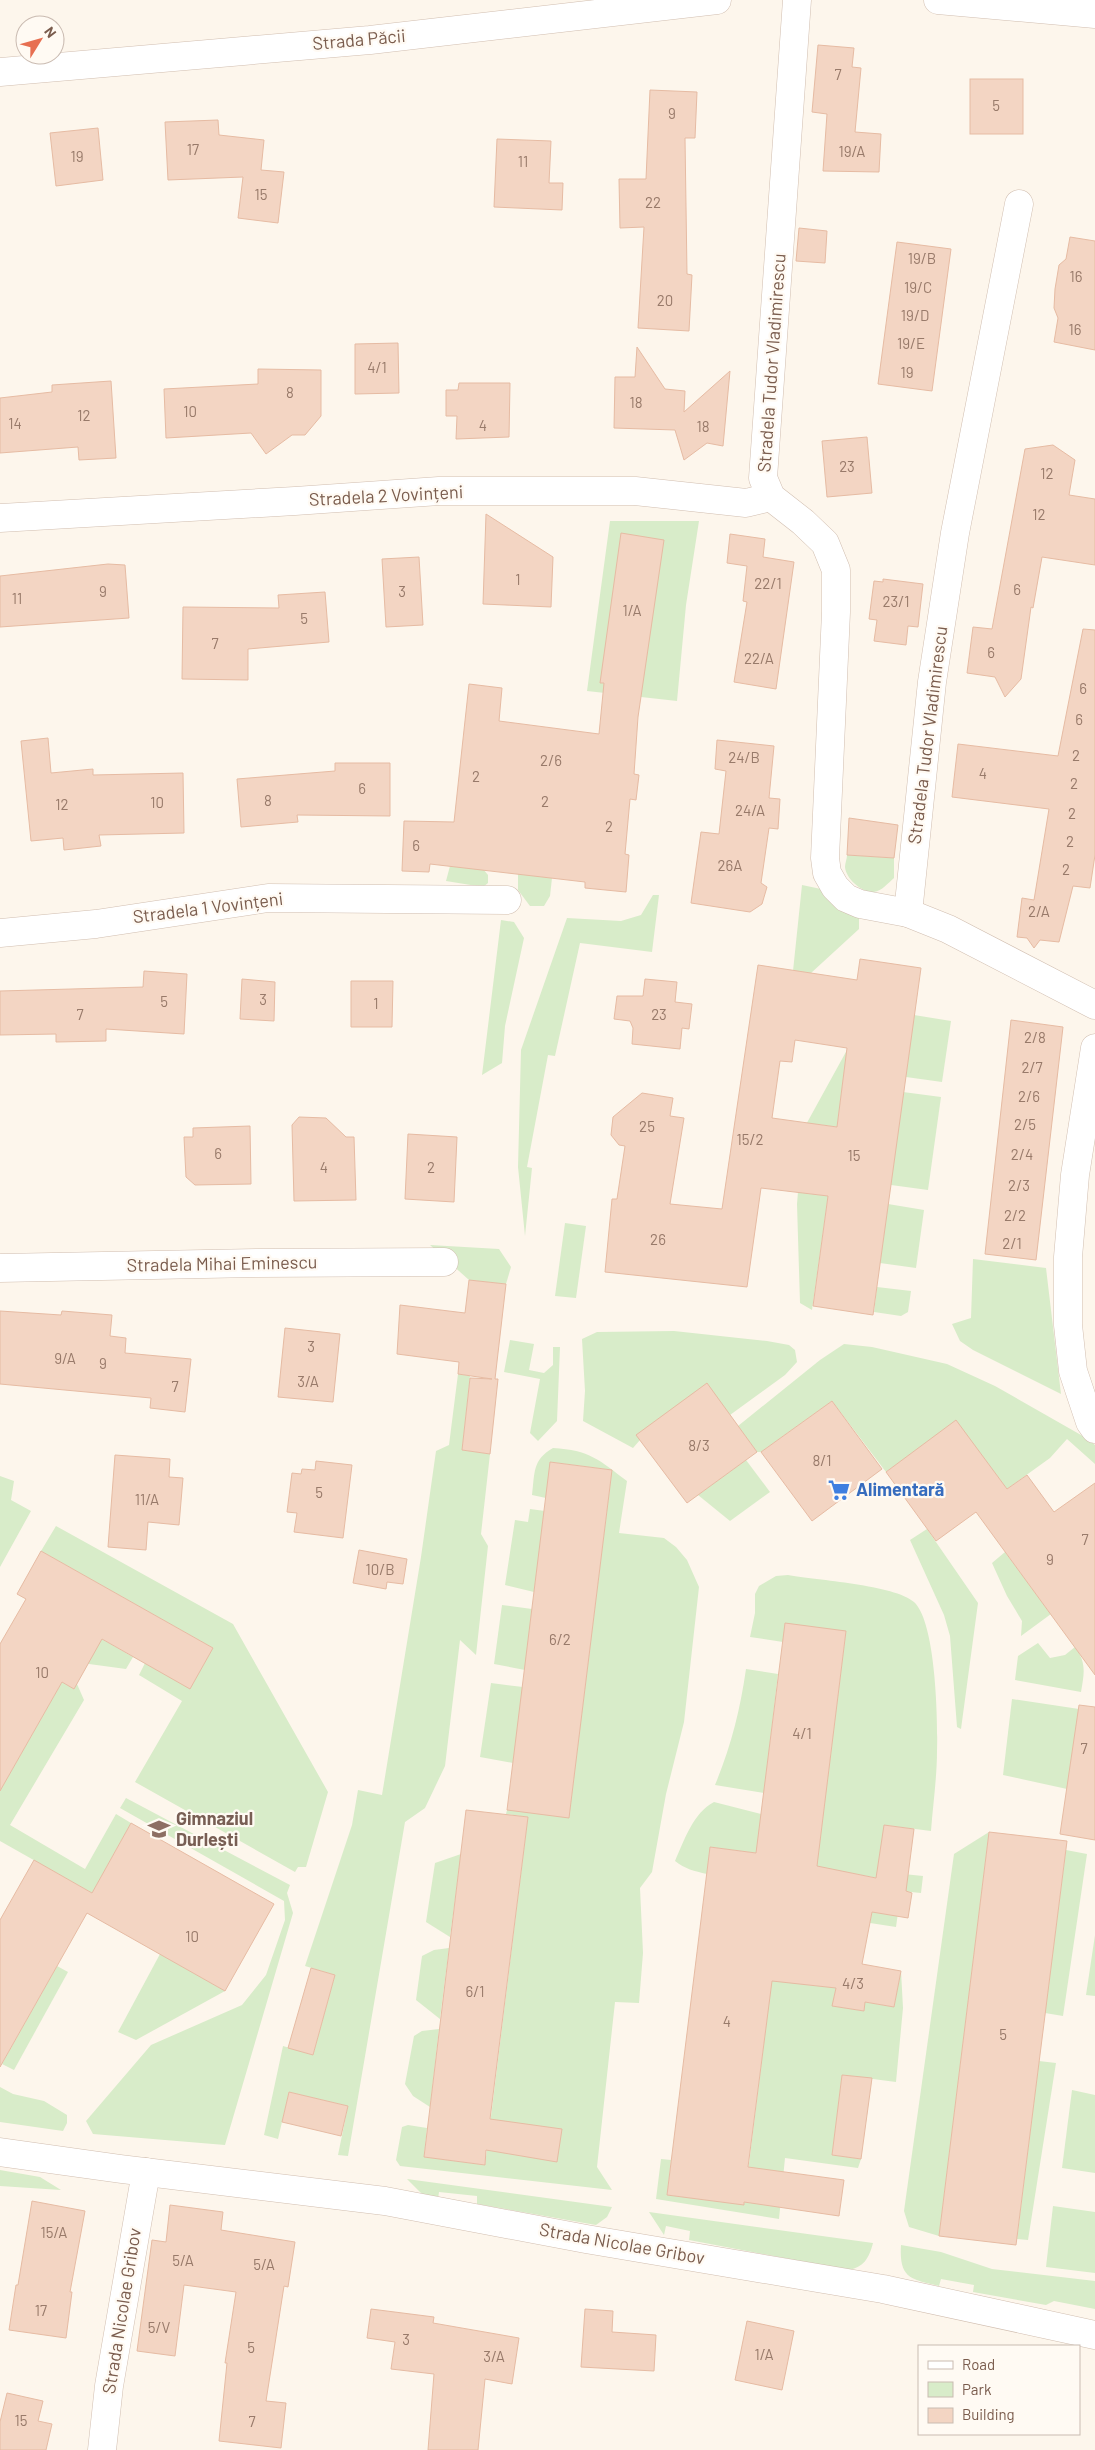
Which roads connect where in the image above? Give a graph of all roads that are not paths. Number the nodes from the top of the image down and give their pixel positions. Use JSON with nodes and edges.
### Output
{"nodes":[{"id":1,"x":716,"y":0,"type":"edge"},
{"id":2,"x":797,"y":0,"type":"edge"},
{"id":3,"x":938,"y":0,"type":"edge"},
{"id":4,"x":1095,"y":14,"type":"edge"},
{"id":5,"x":0,"y":72,"type":"edge"},
{"id":6,"x":1019,"y":204,"type":"dead end"},
{"id":7,"x":771,"y":498,"type":"junction"},
{"id":8,"x":0,"y":518,"type":"edge"},
{"id":9,"x":507,"y":900,"type":"dead end"},
{"id":10,"x":908,"y":914,"type":"junction"},
{"id":11,"x":0,"y":933,"type":"edge"},
{"id":12,"x":1095,"y":1005,"type":"edge"},
{"id":13,"x":1095,"y":1048,"type":"edge"},
{"id":14,"x":444,"y":1262,"type":"dead end"},
{"id":15,"x":0,"y":1268,"type":"edge"},
{"id":16,"x":1095,"y":1429,"type":"edge"},
{"id":17,"x":0,"y":2152,"type":"edge"},
{"id":18,"x":146,"y":2172,"type":"junction"},
{"id":19,"x":1095,"y":2335,"type":"edge"},
{"id":20,"x":102,"y":2450,"type":"edge"}],
"edges":[{"from":1,"to":5,"type":"street","name":"Strada Păcii"},
{"from":2,"to":7,"type":"street","name":"Stradela Tudor Vladimirescu"},
{"from":3,"to":4,"type":"street"},
{"from":6,"to":10,"type":"street","name":"Stradela Tudor Vladimirescu"},
{"from":7,"to":8,"type":"street","name":"Stradela 2 Vovințeni"},
{"from":7,"to":10,"type":"street","name":"Stradela Tudor Vladimirescu"},
{"from":9,"to":11,"type":"street","name":"Stradela 1 Vovințeni"},
{"from":10,"to":12,"type":"street","name":"Stradela Tudor Vladimirescu"},
{"from":13,"to":16,"type":"street"},
{"from":14,"to":15,"type":"street","name":"Stradela Mihai Eminescu"},
{"from":17,"to":18,"type":"street","name":"Strada Nicolae Gribov"},
{"from":18,"to":19,"type":"street","name":"Strada Nicolae Gribov"},
{"from":18,"to":20,"type":"street","name":"Strada Nicolae Gribov"}]}
